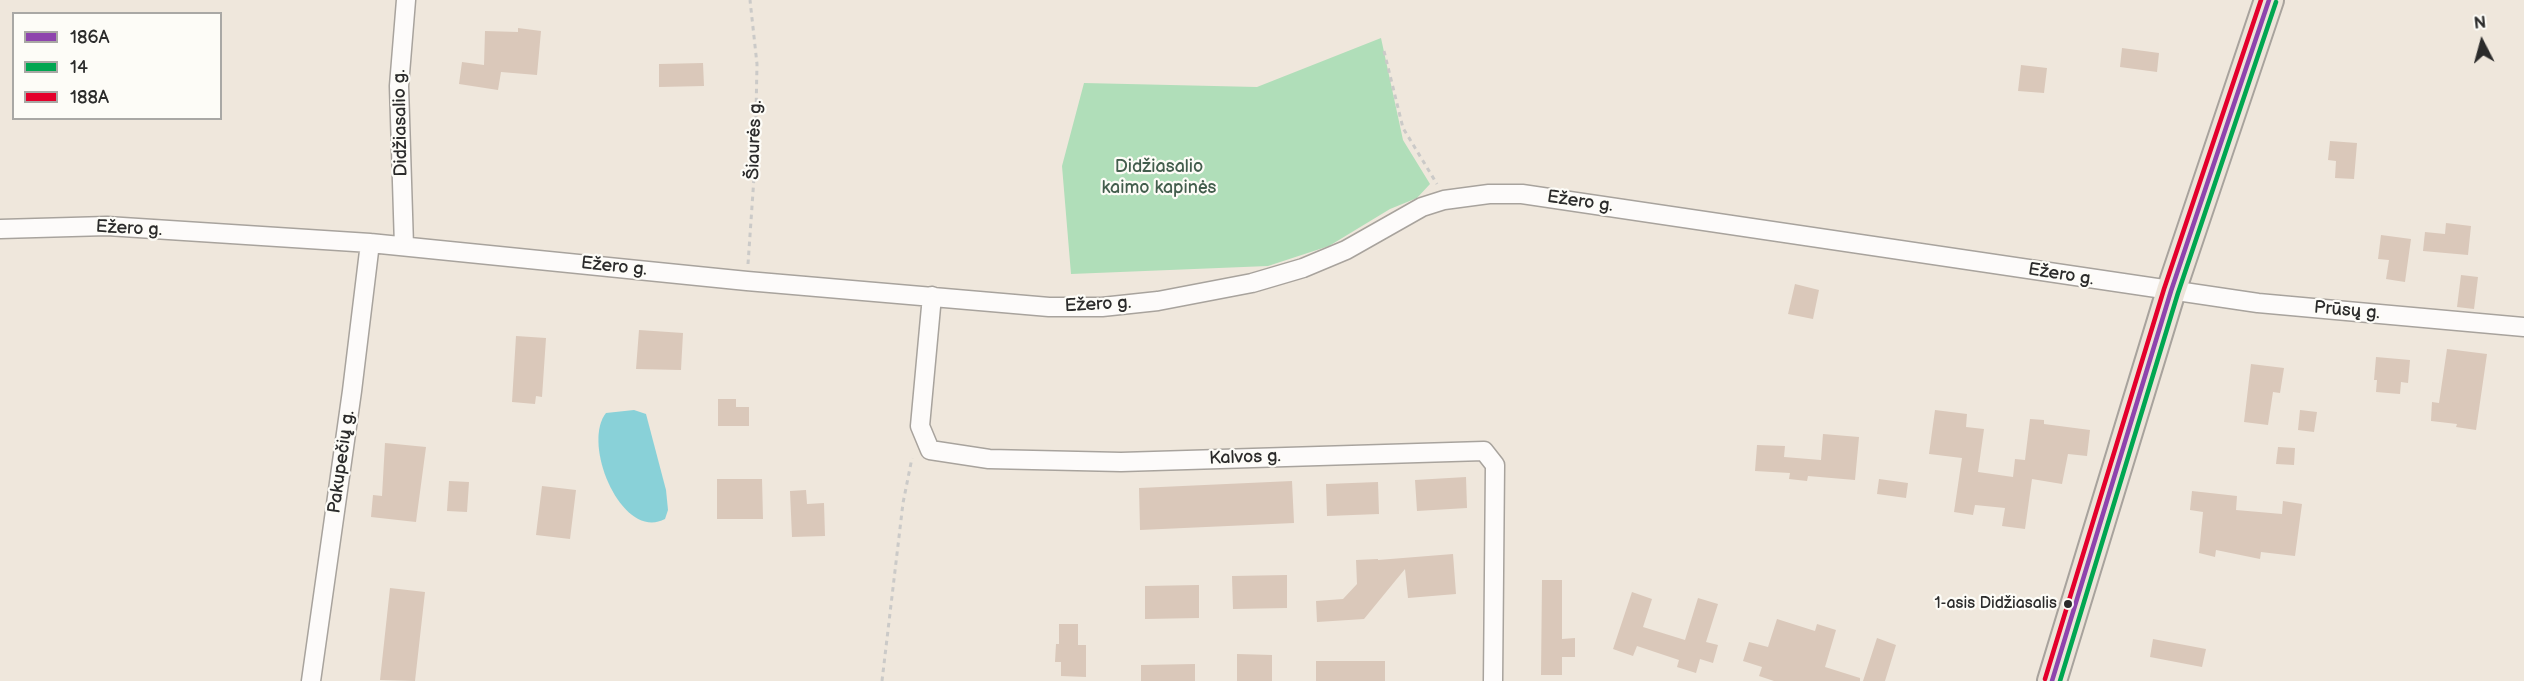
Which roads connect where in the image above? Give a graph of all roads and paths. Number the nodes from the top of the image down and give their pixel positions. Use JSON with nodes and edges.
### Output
{"nodes":[{"id":1,"x":406,"y":0,"type":"edge"},
{"id":2,"x":750,"y":0,"type":"edge"},
{"id":3,"x":2269,"y":0,"type":"edge"},
{"id":4,"x":1384,"y":51,"type":"dead end"},
{"id":5,"x":1444,"y":200,"type":"junction"},
{"id":6,"x":0,"y":229,"type":"edge"},
{"id":7,"x":370,"y":243,"type":"junction"},
{"id":8,"x":404,"y":246,"type":"junction"},
{"id":9,"x":747,"y":281,"type":"junction"},
{"id":10,"x":2171,"y":291,"type":"junction"},
{"id":11,"x":932,"y":296,"type":"junction"},
{"id":12,"x":2524,"y":327,"type":"edge"},
{"id":13,"x":923,"y":434,"type":"junction"},
{"id":14,"x":311,"y":681,"type":"edge"},
{"id":15,"x":882,"y":681,"type":"edge"},
{"id":16,"x":1493,"y":681,"type":"edge"},
{"id":17,"x":2052,"y":681,"type":"edge"}],
"edges":[{"from":1,"to":8,"type":"street","name":"Didžiasalio g."},
{"from":2,"to":9,"type":"path","name":"Šiaurės g."},
{"from":3,"to":10,"type":"main road"},
{"from":4,"to":5,"type":"path"},
{"from":5,"to":10,"type":"street","name":"Ežero g."},
{"from":5,"to":11,"type":"street","name":"Ežero g."},
{"from":6,"to":7,"type":"street","name":"Ežero g."},
{"from":7,"to":8,"type":"street","name":"Ežero g."},
{"from":7,"to":14,"type":"street","name":"Pakupečių g."},
{"from":8,"to":9,"type":"street","name":"Ežero g."},
{"from":9,"to":11,"type":"street","name":"Ežero g."},
{"from":10,"to":12,"type":"street","name":"Prūsų g."},
{"from":10,"to":17,"type":"main road"},
{"from":11,"to":13,"type":"street"},
{"from":13,"to":15,"type":"path"},
{"from":13,"to":16,"type":"street","name":"Kalvos g."}]}
